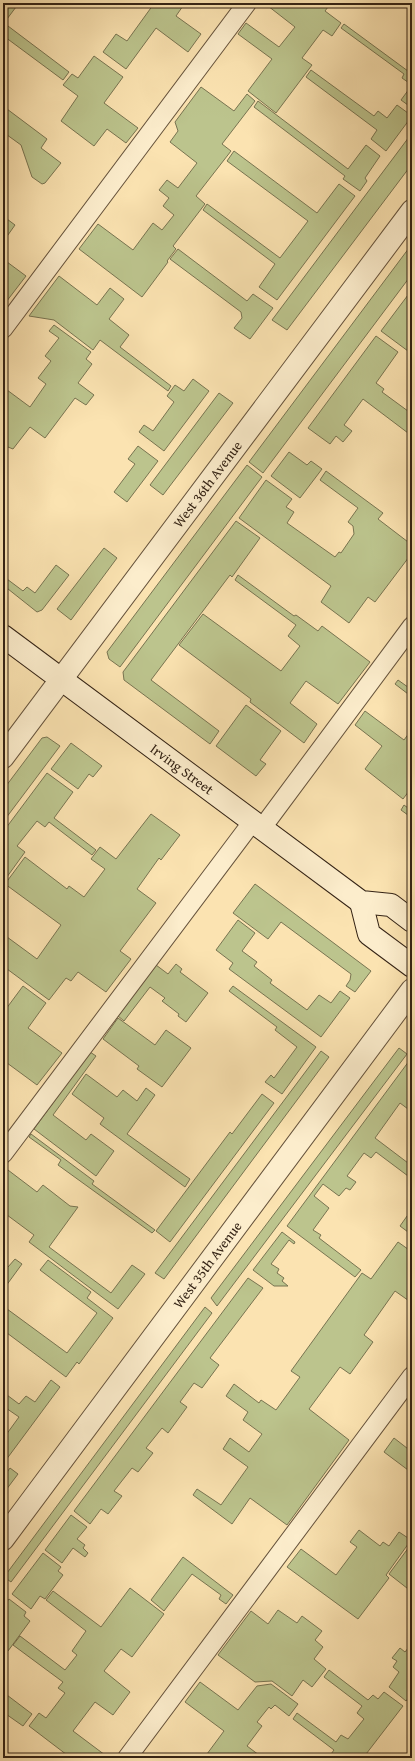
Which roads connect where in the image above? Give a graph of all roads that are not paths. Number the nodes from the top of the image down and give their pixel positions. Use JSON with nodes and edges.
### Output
{"nodes":[{"id":1,"x":247,"y":3,"type":"edge"},
{"id":2,"x":412,"y":210,"type":"edge"},
{"id":3,"x":3,"y":329,"type":"edge"},
{"id":4,"x":412,"y":626,"type":"edge"},
{"id":5,"x":3,"y":636,"type":"edge"},
{"id":6,"x":61,"y":679,"type":"junction"},
{"id":7,"x":3,"y":757,"type":"edge"},
{"id":8,"x":257,"y":824,"type":"junction"},
{"id":9,"x":361,"y":902,"type":"junction"},
{"id":10,"x":412,"y":921,"type":"edge"},
{"id":11,"x":412,"y":966,"type":"edge"},
{"id":12,"x":412,"y":990,"type":"edge"},
{"id":13,"x":3,"y":1154,"type":"edge"},
{"id":14,"x":412,"y":1376,"type":"edge"},
{"id":15,"x":3,"y":1539,"type":"edge"},
{"id":16,"x":127,"y":1758,"type":"edge"}],
"edges":[{"from":1,"to":3,"type":"lane"},
{"from":2,"to":6,"type":"street","name":"West 36th Avenue"},
{"from":4,"to":8,"type":"lane"},
{"from":5,"to":6,"type":"street","name":"Irving Street"},
{"from":6,"to":7,"type":"street","name":"West 36th Avenue"},
{"from":6,"to":8,"type":"street","name":"Irving Street"},
{"from":8,"to":9,"type":"street","name":"Irving Street"},
{"from":8,"to":13,"type":"lane"},
{"from":9,"to":10,"type":"street"},
{"from":9,"to":11,"type":"street"},
{"from":12,"to":15,"type":"street","name":"West 35th Avenue"},
{"from":14,"to":16,"type":"lane"}]}
